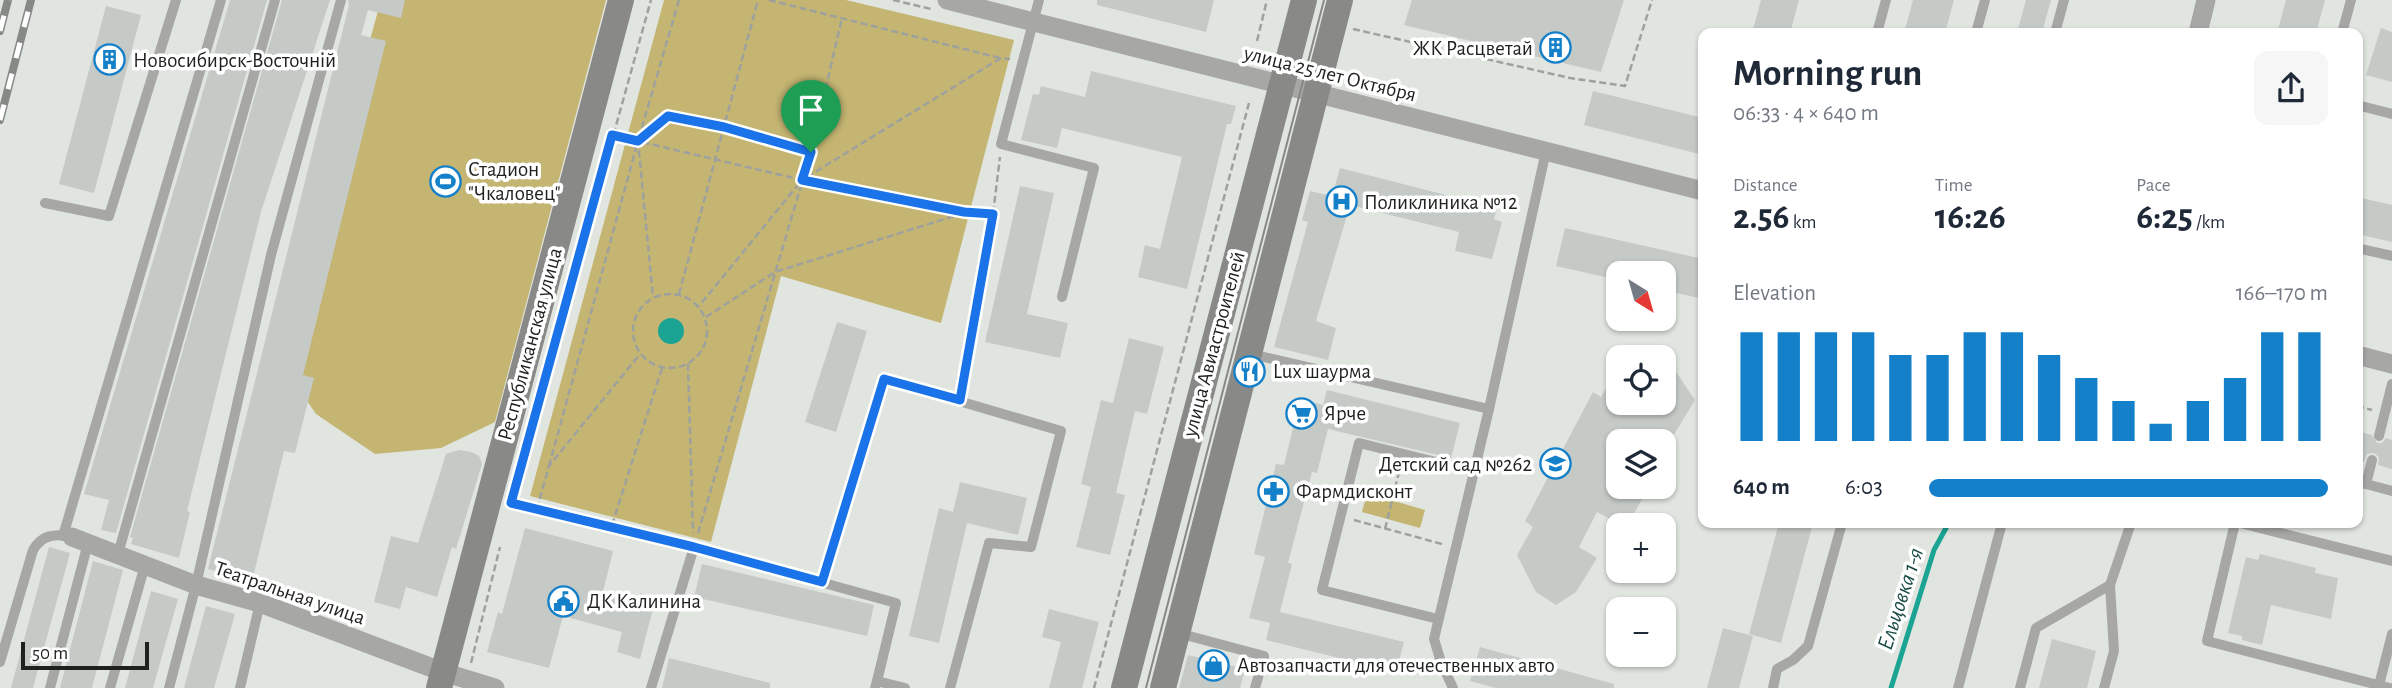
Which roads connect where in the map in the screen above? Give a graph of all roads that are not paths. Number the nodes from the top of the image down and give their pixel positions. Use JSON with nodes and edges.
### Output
{"nodes":[{"id":1,"x":176,"y":0,"type":"edge"},
{"id":2,"x":221,"y":0,"type":"edge"},
{"id":3,"x":275,"y":0,"type":"edge"},
{"id":4,"x":341,"y":0,"type":"edge"},
{"id":5,"x":621,"y":0,"type":"edge"},
{"id":6,"x":947,"y":0,"type":"edge"},
{"id":7,"x":1039,"y":0,"type":"edge"},
{"id":8,"x":1304,"y":0,"type":"edge"},
{"id":9,"x":1340,"y":0,"type":"edge"},
{"id":10,"x":1886,"y":0,"type":"edge"},
{"id":11,"x":1985,"y":0,"type":"edge"},
{"id":12,"x":2064,"y":0,"type":"edge"},
{"id":13,"x":2206,"y":0,"type":"edge"},
{"id":14,"x":2351,"y":0,"type":"edge"},
{"id":15,"x":1034,"y":22,"type":"junction"},
{"id":16,"x":1878,"y":28,"type":"edge"},
{"id":17,"x":1977,"y":28,"type":"edge"},
{"id":18,"x":2056,"y":28,"type":"edge"},
{"id":19,"x":2199,"y":28,"type":"edge"},
{"id":20,"x":2343,"y":28,"type":"edge"},
{"id":21,"x":1282,"y":85,"type":"junction"},
{"id":22,"x":1315,"y":94,"type":"junction"},
{"id":23,"x":2363,"y":107,"type":"edge"},
{"id":24,"x":2392,"y":114,"type":"edge"},
{"id":25,"x":1546,"y":151,"type":"junction"},
{"id":26,"x":1698,"y":190,"type":"edge"},
{"id":27,"x":45,"y":203,"type":"dead end"},
{"id":28,"x":2363,"y":249,"type":"edge"},
{"id":29,"x":2392,"y":256,"type":"edge"},
{"id":30,"x":1062,"y":297,"type":"dead end"},
{"id":31,"x":1249,"y":354,"type":"junction"},
{"id":32,"x":2363,"y":357,"type":"edge"},
{"id":33,"x":2392,"y":364,"type":"edge"},
{"id":34,"x":2392,"y":383,"type":"edge"},
{"id":35,"x":1489,"y":409,"type":"junction"},
{"id":36,"x":2379,"y":436,"type":"dead end"},
{"id":37,"x":2372,"y":460,"type":"dead end"},
{"id":38,"x":1473,"y":471,"type":"junction"},
{"id":39,"x":2363,"y":481,"type":"edge"},
{"id":40,"x":2363,"y":483,"type":"edge"},
{"id":41,"x":2392,"y":491,"type":"edge"},
{"id":42,"x":1841,"y":528,"type":"edge"},
{"id":43,"x":2001,"y":528,"type":"edge"},
{"id":44,"x":2129,"y":528,"type":"edge"},
{"id":45,"x":2234,"y":528,"type":"edge"},
{"id":46,"x":2261,"y":528,"type":"edge"},
{"id":47,"x":75,"y":538,"type":"junction"},
{"id":48,"x":118,"y":554,"type":"junction"},
{"id":49,"x":2392,"y":561,"type":"edge"},
{"id":50,"x":145,"y":565,"type":"junction"},
{"id":51,"x":822,"y":582,"type":"junction"},
{"id":52,"x":196,"y":585,"type":"junction"},
{"id":53,"x":2110,"y":585,"type":"junction"},
{"id":54,"x":260,"y":603,"type":"junction"},
{"id":55,"x":1438,"y":619,"type":"junction"},
{"id":56,"x":1177,"y":633,"type":"junction"},
{"id":57,"x":2392,"y":634,"type":"edge"},
{"id":58,"x":0,"y":662,"type":"edge"},
{"id":59,"x":450,"y":680,"type":"edge"},
{"id":60,"x":876,"y":685,"type":"edge"},
{"id":61,"x":2385,"y":687,"type":"edge"},
{"id":62,"x":50,"y":688,"type":"edge"},
{"id":63,"x":110,"y":688,"type":"edge"},
{"id":64,"x":169,"y":688,"type":"edge"},
{"id":65,"x":240,"y":688,"type":"edge"},
{"id":66,"x":495,"y":688,"type":"edge"},
{"id":67,"x":651,"y":688,"type":"edge"},
{"id":68,"x":905,"y":688,"type":"edge"},
{"id":69,"x":950,"y":688,"type":"edge"},
{"id":70,"x":1124,"y":688,"type":"edge"},
{"id":71,"x":1163,"y":688,"type":"edge"},
{"id":72,"x":1255,"y":688,"type":"edge"},
{"id":73,"x":1453,"y":688,"type":"edge"},
{"id":74,"x":1773,"y":688,"type":"edge"},
{"id":75,"x":1958,"y":688,"type":"edge"},
{"id":76,"x":2020,"y":688,"type":"edge"},
{"id":77,"x":2104,"y":688,"type":"edge"}],
"edges":[{"from":1,"to":27,"type":"lane"},
{"from":2,"to":47,"type":"lane"},
{"from":3,"to":48,"type":"lane"},
{"from":4,"to":52,"type":"lane"},
{"from":5,"to":59,"type":"main road","name":"Республиканская улица"},
{"from":6,"to":15,"type":"street","name":"улица 25 лет Октября"},
{"from":7,"to":15,"type":"lane"},
{"from":8,"to":21,"type":"main road","name":"улица Авиастроителей"},
{"from":9,"to":22,"type":"main road","name":"улица Авиастроителей"},
{"from":10,"to":16,"type":"lane"},
{"from":11,"to":17,"type":"lane"},
{"from":12,"to":18,"type":"lane"},
{"from":13,"to":19,"type":"street"},
{"from":14,"to":20,"type":"lane"},
{"from":15,"to":21,"type":"street","name":"улица 25 лет Октября"},
{"from":15,"to":30,"type":"lane"},
{"from":21,"to":22,"type":"street","name":"улица 25 лет Октября"},
{"from":21,"to":70,"type":"main road","name":"улица Авиастроителей"},
{"from":22,"to":25,"type":"street","name":"улица 25 лет Октября"},
{"from":22,"to":31,"type":"main road","name":"улица Авиастроителей"},
{"from":23,"to":24,"type":"lane"},
{"from":25,"to":26,"type":"street","name":"улица 25 лет Октября"},
{"from":25,"to":35,"type":"lane"},
{"from":28,"to":29,"type":"lane"},
{"from":31,"to":35,"type":"lane"},
{"from":31,"to":56,"type":"main road","name":"улица Авиастроителей"},
{"from":32,"to":33,"type":"street"},
{"from":34,"to":36,"type":"lane"},
{"from":35,"to":38,"type":"lane"},
{"from":37,"to":39,"type":"lane"},
{"from":38,"to":55,"type":"lane"},
{"from":38,"to":55,"type":"lane"},
{"from":40,"to":41,"type":"lane"},
{"from":42,"to":74,"type":"lane"},
{"from":43,"to":75,"type":"lane"},
{"from":44,"to":53,"type":"lane"},
{"from":45,"to":61,"type":"lane"},
{"from":46,"to":49,"type":"lane"},
{"from":47,"to":48,"type":"street","name":"Театральная улица"},
{"from":47,"to":58,"type":"lane"},
{"from":47,"to":62,"type":"lane"},
{"from":48,"to":50,"type":"street","name":"Театральная улица"},
{"from":50,"to":52,"type":"street","name":"Театральная улица"},
{"from":50,"to":63,"type":"lane"},
{"from":51,"to":60,"type":"lane"},
{"from":51,"to":67,"type":"lane"},
{"from":51,"to":69,"type":"lane"},
{"from":52,"to":54,"type":"street","name":"Театральная улица"},
{"from":52,"to":64,"type":"lane"},
{"from":53,"to":76,"type":"lane"},
{"from":53,"to":77,"type":"lane"},
{"from":54,"to":59,"type":"street","name":"Театральная улица"},
{"from":54,"to":65,"type":"lane"},
{"from":55,"to":73,"type":"lane"},
{"from":56,"to":71,"type":"main road","name":"улица Авиастроителей"},
{"from":56,"to":72,"type":"lane"},
{"from":57,"to":61,"type":"lane"},
{"from":59,"to":66,"type":"street","name":"Театральная улица"},
{"from":60,"to":68,"type":"lane"}]}
